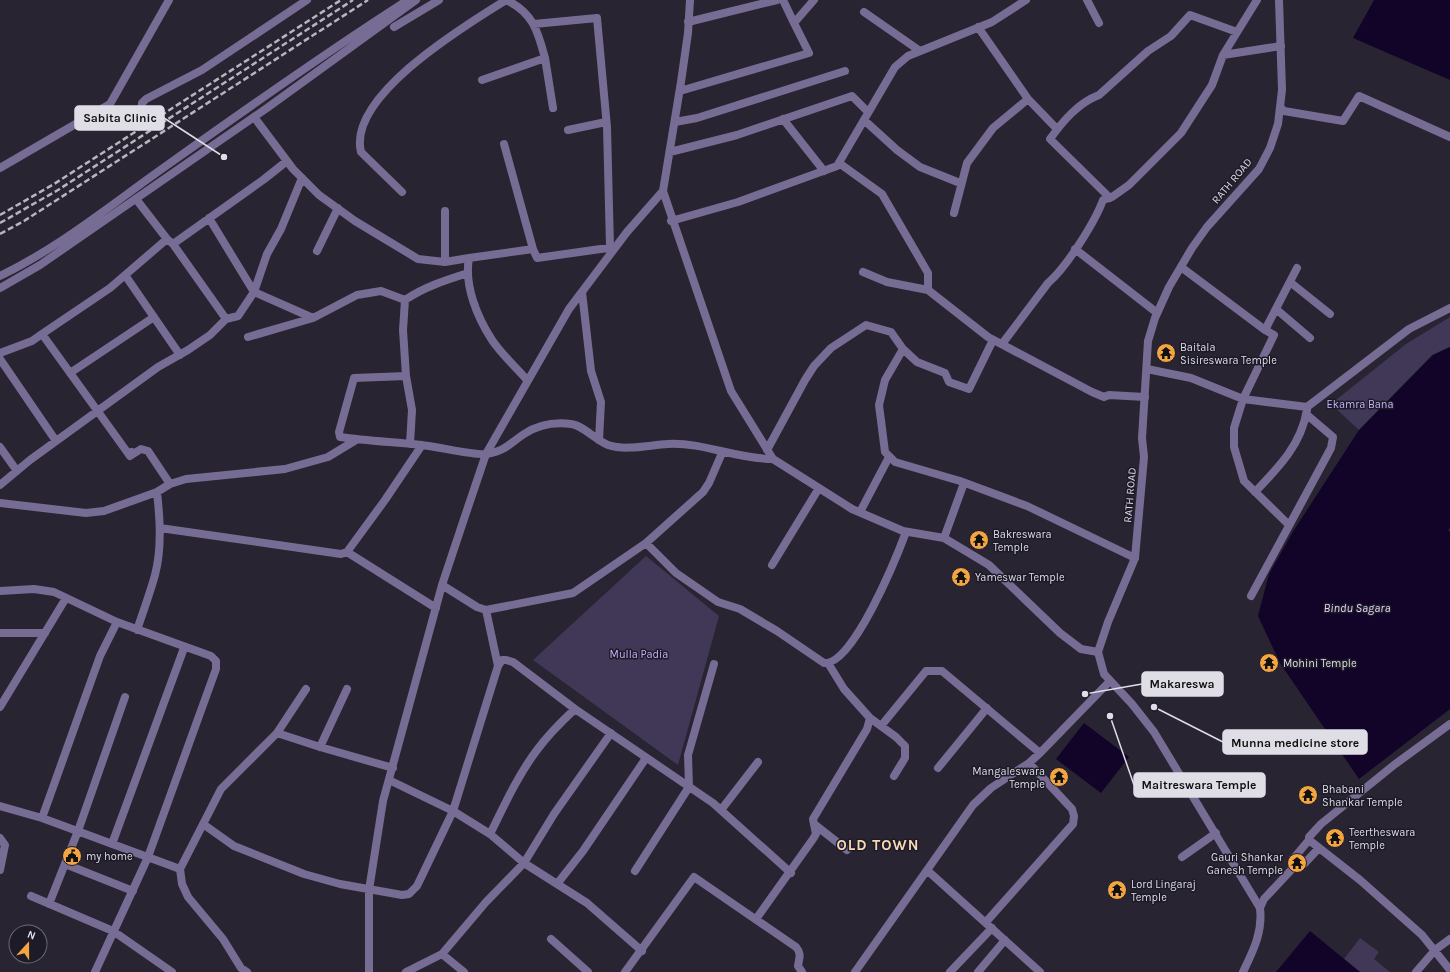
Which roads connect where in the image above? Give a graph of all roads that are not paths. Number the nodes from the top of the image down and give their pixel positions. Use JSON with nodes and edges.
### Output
{"nodes":[{"id":1,"x":169,"y":0,"type":"edge"},
{"id":2,"x":307,"y":0,"type":"edge"},
{"id":3,"x":408,"y":0,"type":"edge"},
{"id":4,"x":416,"y":0,"type":"edge"},
{"id":5,"x":439,"y":0,"type":"edge"},
{"id":6,"x":690,"y":0,"type":"edge"},
{"id":7,"x":777,"y":0,"type":"edge"},
{"id":8,"x":783,"y":0,"type":"edge"},
{"id":9,"x":814,"y":0,"type":"edge"},
{"id":10,"x":1026,"y":0,"type":"edge"},
{"id":11,"x":1087,"y":0,"type":"edge"},
{"id":12,"x":1257,"y":0,"type":"edge"},
{"id":13,"x":1279,"y":0,"type":"edge"},
{"id":14,"x":864,"y":12,"type":"dead end"},
{"id":15,"x":688,"y":22,"type":"junction"},
{"id":16,"x":794,"y":23,"type":"junction"},
{"id":17,"x":1099,"y":23,"type":"dead end"},
{"id":18,"x":534,"y":24,"type":"junction"},
{"id":19,"x":394,"y":26,"type":"dead end"},
{"id":20,"x":978,"y":28,"type":"junction"},
{"id":21,"x":1237,"y":32,"type":"junction"},
{"id":22,"x":1281,"y":46,"type":"junction"},
{"id":23,"x":920,"y":51,"type":"junction"},
{"id":24,"x":1223,"y":55,"type":"junction"},
{"id":25,"x":544,"y":58,"type":"junction"},
{"id":26,"x":845,"y":71,"type":"dead end"},
{"id":27,"x":482,"y":80,"type":"dead end"},
{"id":28,"x":680,"y":91,"type":"junction"},
{"id":29,"x":1028,"y":99,"type":"junction"},
{"id":30,"x":552,"y":108,"type":"dead end"},
{"id":31,"x":1281,"y":108,"type":"junction"},
{"id":32,"x":141,"y":111,"type":"dead end"},
{"id":33,"x":868,"y":112,"type":"junction"},
{"id":34,"x":254,"y":117,"type":"junction"},
{"id":35,"x":783,"y":119,"type":"junction"},
{"id":36,"x":864,"y":120,"type":"junction"},
{"id":37,"x":606,"y":122,"type":"junction"},
{"id":38,"x":675,"y":122,"type":"junction"},
{"id":39,"x":1057,"y":129,"type":"junction"},
{"id":40,"x":568,"y":130,"type":"dead end"},
{"id":41,"x":1450,"y":137,"type":"edge"},
{"id":42,"x":504,"y":144,"type":"dead end"},
{"id":43,"x":670,"y":152,"type":"junction"},
{"id":44,"x":287,"y":161,"type":"junction"},
{"id":45,"x":839,"y":163,"type":"junction"},
{"id":46,"x":0,"y":168,"type":"edge"},
{"id":47,"x":824,"y":171,"type":"junction"},
{"id":48,"x":302,"y":178,"type":"junction"},
{"id":49,"x":960,"y":183,"type":"junction"},
{"id":50,"x":662,"y":191,"type":"junction"},
{"id":51,"x":402,"y":192,"type":"dead end"},
{"id":52,"x":1110,"y":198,"type":"junction"},
{"id":53,"x":136,"y":199,"type":"junction"},
{"id":54,"x":338,"y":208,"type":"junction"},
{"id":55,"x":445,"y":211,"type":"dead end"},
{"id":56,"x":954,"y":213,"type":"dead end"},
{"id":57,"x":209,"y":218,"type":"junction"},
{"id":58,"x":671,"y":222,"type":"junction"},
{"id":59,"x":170,"y":242,"type":"junction"},
{"id":60,"x":613,"y":247,"type":"junction"},
{"id":61,"x":533,"y":249,"type":"junction"},
{"id":62,"x":1075,"y":249,"type":"junction"},
{"id":63,"x":317,"y":251,"type":"dead end"},
{"id":64,"x":470,"y":258,"type":"junction"},
{"id":65,"x":445,"y":262,"type":"junction"},
{"id":66,"x":1181,"y":267,"type":"junction"},
{"id":67,"x":1297,"y":268,"type":"dead end"},
{"id":68,"x":863,"y":272,"type":"dead end"},
{"id":69,"x":468,"y":273,"type":"junction"},
{"id":70,"x":125,"y":274,"type":"junction"},
{"id":71,"x":0,"y":276,"type":"edge"},
{"id":72,"x":1290,"y":282,"type":"junction"},
{"id":73,"x":0,"y":288,"type":"edge"},
{"id":74,"x":928,"y":290,"type":"junction"},
{"id":75,"x":254,"y":292,"type":"junction"},
{"id":76,"x":582,"y":292,"type":"junction"},
{"id":77,"x":405,"y":300,"type":"junction"},
{"id":78,"x":1450,"y":308,"type":"edge"},
{"id":79,"x":1276,"y":309,"type":"junction"},
{"id":80,"x":1156,"y":312,"type":"junction"},
{"id":81,"x":1330,"y":314,"type":"dead end"},
{"id":82,"x":154,"y":317,"type":"junction"},
{"id":83,"x":313,"y":318,"type":"junction"},
{"id":84,"x":226,"y":320,"type":"junction"},
{"id":85,"x":1265,"y":330,"type":"junction"},
{"id":86,"x":42,"y":334,"type":"junction"},
{"id":87,"x":248,"y":337,"type":"dead end"},
{"id":88,"x":1310,"y":338,"type":"dead end"},
{"id":89,"x":993,"y":340,"type":"junction"},
{"id":90,"x":1002,"y":344,"type":"junction"},
{"id":91,"x":903,"y":349,"type":"junction"},
{"id":92,"x":0,"y":353,"type":"edge"},
{"id":93,"x":180,"y":355,"type":"junction"},
{"id":94,"x":0,"y":358,"type":"edge"},
{"id":95,"x":1147,"y":369,"type":"junction"},
{"id":96,"x":70,"y":373,"type":"junction"},
{"id":97,"x":406,"y":376,"type":"junction"},
{"id":98,"x":527,"y":380,"type":"junction"},
{"id":99,"x":1145,"y":398,"type":"junction"},
{"id":100,"x":1243,"y":399,"type":"junction"},
{"id":101,"x":98,"y":411,"type":"junction"},
{"id":102,"x":1307,"y":411,"type":"junction"},
{"id":103,"x":356,"y":440,"type":"junction"},
{"id":104,"x":599,"y":440,"type":"junction"},
{"id":105,"x":56,"y":441,"type":"junction"},
{"id":106,"x":410,"y":444,"type":"junction"},
{"id":107,"x":422,"y":445,"type":"junction"},
{"id":108,"x":0,"y":447,"type":"edge"},
{"id":109,"x":767,"y":450,"type":"junction"},
{"id":110,"x":722,"y":453,"type":"junction"},
{"id":111,"x":486,"y":454,"type":"junction"},
{"id":112,"x":890,"y":456,"type":"junction"},
{"id":113,"x":772,"y":459,"type":"junction"},
{"id":114,"x":17,"y":471,"type":"junction"},
{"id":115,"x":964,"y":483,"type":"junction"},
{"id":116,"x":170,"y":484,"type":"junction"},
{"id":117,"x":0,"y":485,"type":"edge"},
{"id":118,"x":819,"y":488,"type":"junction"},
{"id":119,"x":157,"y":492,"type":"junction"},
{"id":120,"x":1255,"y":492,"type":"junction"},
{"id":121,"x":0,"y":503,"type":"edge"},
{"id":122,"x":860,"y":512,"type":"junction"},
{"id":123,"x":1289,"y":525,"type":"junction"},
{"id":124,"x":160,"y":528,"type":"junction"},
{"id":125,"x":906,"y":532,"type":"junction"},
{"id":126,"x":944,"y":538,"type":"junction"},
{"id":127,"x":646,"y":543,"type":"junction"},
{"id":128,"x":347,"y":552,"type":"junction"},
{"id":129,"x":1135,"y":558,"type":"junction"},
{"id":130,"x":772,"y":565,"type":"dead end"},
{"id":131,"x":442,"y":585,"type":"junction"},
{"id":132,"x":0,"y":591,"type":"edge"},
{"id":133,"x":1251,"y":596,"type":"dead end"},
{"id":134,"x":66,"y":598,"type":"junction"},
{"id":135,"x":436,"y":608,"type":"junction"},
{"id":136,"x":486,"y":610,"type":"junction"},
{"id":137,"x":117,"y":622,"type":"junction"},
{"id":138,"x":137,"y":630,"type":"junction"},
{"id":139,"x":0,"y":633,"type":"edge"},
{"id":140,"x":45,"y":633,"type":"junction"},
{"id":141,"x":184,"y":648,"type":"junction"},
{"id":142,"x":1098,"y":652,"type":"junction"},
{"id":143,"x":828,"y":663,"type":"junction"},
{"id":144,"x":714,"y":664,"type":"dead end"},
{"id":145,"x":498,"y":666,"type":"junction"},
{"id":146,"x":1110,"y":681,"type":"junction"},
{"id":147,"x":306,"y":689,"type":"dead end"},
{"id":148,"x":346,"y":689,"type":"dead end"},
{"id":149,"x":125,"y":697,"type":"dead end"},
{"id":150,"x":0,"y":707,"type":"edge"},
{"id":151,"x":987,"y":708,"type":"junction"},
{"id":152,"x":575,"y":709,"type":"junction"},
{"id":153,"x":870,"y":718,"type":"junction"},
{"id":154,"x":1450,"y":724,"type":"edge"},
{"id":155,"x":881,"y":726,"type":"junction"},
{"id":156,"x":277,"y":733,"type":"junction"},
{"id":157,"x":611,"y":733,"type":"junction"},
{"id":158,"x":320,"y":747,"type":"junction"},
{"id":159,"x":1040,"y":753,"type":"junction"},
{"id":160,"x":646,"y":758,"type":"junction"},
{"id":161,"x":758,"y":762,"type":"dead end"},
{"id":162,"x":1028,"y":763,"type":"junction"},
{"id":163,"x":393,"y":768,"type":"junction"},
{"id":164,"x":938,"y":768,"type":"dead end"},
{"id":165,"x":894,"y":776,"type":"dead end"},
{"id":166,"x":389,"y":780,"type":"junction"},
{"id":167,"x":689,"y":787,"type":"junction"},
{"id":168,"x":0,"y":806,"type":"edge"},
{"id":169,"x":721,"y":810,"type":"junction"},
{"id":170,"x":452,"y":811,"type":"junction"},
{"id":171,"x":42,"y":818,"type":"junction"},
{"id":172,"x":202,"y":824,"type":"junction"},
{"id":173,"x":813,"y":824,"type":"junction"},
{"id":174,"x":78,"y":831,"type":"junction"},
{"id":175,"x":1216,"y":833,"type":"junction"},
{"id":176,"x":490,"y":834,"type":"junction"},
{"id":177,"x":0,"y":838,"type":"edge"},
{"id":178,"x":1309,"y":840,"type":"junction"},
{"id":179,"x":112,"y":844,"type":"junction"},
{"id":180,"x":1319,"y":848,"type":"junction"},
{"id":181,"x":847,"y":850,"type":"dead end"},
{"id":182,"x":148,"y":857,"type":"junction"},
{"id":183,"x":1182,"y":857,"type":"dead end"},
{"id":184,"x":524,"y":863,"type":"junction"},
{"id":185,"x":65,"y":864,"type":"junction"},
{"id":186,"x":1293,"y":868,"type":"junction"},
{"id":187,"x":180,"y":869,"type":"junction"},
{"id":188,"x":0,"y":870,"type":"edge"},
{"id":189,"x":635,"y":871,"type":"dead end"},
{"id":190,"x":928,"y":871,"type":"junction"},
{"id":191,"x":790,"y":873,"type":"junction"},
{"id":192,"x":557,"y":884,"type":"junction"},
{"id":193,"x":369,"y":890,"type":"junction"},
{"id":194,"x":133,"y":891,"type":"junction"},
{"id":195,"x":31,"y":896,"type":"dead end"},
{"id":196,"x":50,"y":904,"type":"junction"},
{"id":197,"x":1260,"y":908,"type":"junction"},
{"id":198,"x":756,"y":919,"type":"junction"},
{"id":199,"x":989,"y":925,"type":"junction"},
{"id":200,"x":113,"y":931,"type":"junction"},
{"id":201,"x":551,"y":939,"type":"dead end"},
{"id":202,"x":1450,"y":939,"type":"edge"},
{"id":203,"x":1005,"y":940,"type":"junction"},
{"id":204,"x":1435,"y":950,"type":"junction"},
{"id":205,"x":642,"y":951,"type":"junction"},
{"id":206,"x":442,"y":954,"type":"junction"},
{"id":207,"x":1450,"y":970,"type":"edge"},
{"id":208,"x":242,"y":971,"type":"edge"},
{"id":209,"x":95,"y":972,"type":"edge"},
{"id":210,"x":172,"y":972,"type":"edge"},
{"id":211,"x":369,"y":972,"type":"edge"},
{"id":212,"x":406,"y":972,"type":"edge"},
{"id":213,"x":464,"y":972,"type":"edge"},
{"id":214,"x":588,"y":972,"type":"edge"},
{"id":215,"x":625,"y":972,"type":"edge"},
{"id":216,"x":802,"y":972,"type":"edge"},
{"id":217,"x":855,"y":972,"type":"edge"},
{"id":218,"x":950,"y":972,"type":"edge"},
{"id":219,"x":978,"y":972,"type":"edge"},
{"id":220,"x":1040,"y":972,"type":"edge"},
{"id":221,"x":1243,"y":972,"type":"edge"},
{"id":222,"x":1416,"y":972,"type":"edge"}],
"edges":[{"from":1,"to":46,"type":"street"},
{"from":2,"to":32,"type":"street"},
{"from":3,"to":71,"type":"street"},
{"from":4,"to":34,"type":"street"},
{"from":5,"to":19,"type":"street"},
{"from":6,"to":15,"type":"street"},
{"from":7,"to":15,"type":"street"},
{"from":8,"to":16,"type":"street"},
{"from":9,"to":16,"type":"street"},
{"from":10,"to":20,"type":"street"},
{"from":11,"to":17,"type":"street"},
{"from":12,"to":21,"type":"street"},
{"from":13,"to":22,"type":"street","name":"RATH ROAD"},
{"from":14,"to":23,"type":"street"},
{"from":15,"to":28,"type":"street"},
{"from":16,"to":28,"type":"street"},
{"from":18,"to":25,"type":"street"},
{"from":18,"to":37,"type":"street"},
{"from":18,"to":51,"type":"street"},
{"from":20,"to":23,"type":"street"},
{"from":20,"to":29,"type":"street"},
{"from":21,"to":24,"type":"street"},
{"from":21,"to":39,"type":"street"},
{"from":22,"to":24,"type":"street"},
{"from":22,"to":31,"type":"street","name":"RATH ROAD"},
{"from":23,"to":33,"type":"street"},
{"from":24,"to":52,"type":"street"},
{"from":25,"to":27,"type":"street"},
{"from":25,"to":30,"type":"street"},
{"from":26,"to":38,"type":"street"},
{"from":28,"to":38,"type":"street"},
{"from":29,"to":39,"type":"street"},
{"from":29,"to":49,"type":"street"},
{"from":31,"to":41,"type":"street"},
{"from":31,"to":66,"type":"street","name":"RATH ROAD"},
{"from":33,"to":35,"type":"street"},
{"from":33,"to":36,"type":"street"},
{"from":34,"to":44,"type":"street"},
{"from":34,"to":53,"type":"street"},
{"from":35,"to":43,"type":"street"},
{"from":35,"to":47,"type":"street"},
{"from":36,"to":45,"type":"street"},
{"from":36,"to":49,"type":"street"},
{"from":37,"to":40,"type":"street"},
{"from":37,"to":60,"type":"street"},
{"from":38,"to":43,"type":"street"},
{"from":39,"to":52,"type":"street"},
{"from":42,"to":61,"type":"street"},
{"from":43,"to":50,"type":"street"},
{"from":44,"to":48,"type":"street"},
{"from":44,"to":57,"type":"street"},
{"from":45,"to":47,"type":"street"},
{"from":45,"to":74,"type":"street"},
{"from":47,"to":58,"type":"street"},
{"from":48,"to":54,"type":"street"},
{"from":48,"to":75,"type":"street"},
{"from":49,"to":56,"type":"street"},
{"from":50,"to":58,"type":"street"},
{"from":50,"to":60,"type":"street"},
{"from":52,"to":62,"type":"street"},
{"from":53,"to":59,"type":"street"},
{"from":53,"to":73,"type":"street"},
{"from":54,"to":63,"type":"street"},
{"from":54,"to":65,"type":"street"},
{"from":55,"to":65,"type":"street"},
{"from":57,"to":59,"type":"street"},
{"from":57,"to":75,"type":"street"},
{"from":58,"to":109,"type":"street"},
{"from":59,"to":70,"type":"street"},
{"from":59,"to":84,"type":"street"},
{"from":60,"to":61,"type":"street"},
{"from":60,"to":76,"type":"street"},
{"from":61,"to":64,"type":"street"},
{"from":62,"to":80,"type":"street"},
{"from":62,"to":90,"type":"street"},
{"from":64,"to":65,"type":"street"},
{"from":64,"to":69,"type":"street"},
{"from":66,"to":80,"type":"street","name":"RATH ROAD"},
{"from":66,"to":85,"type":"street"},
{"from":67,"to":72,"type":"street"},
{"from":68,"to":74,"type":"street"},
{"from":69,"to":77,"type":"street"},
{"from":69,"to":98,"type":"street"},
{"from":70,"to":82,"type":"street"},
{"from":70,"to":86,"type":"street"},
{"from":72,"to":79,"type":"street"},
{"from":72,"to":81,"type":"street"},
{"from":74,"to":89,"type":"street"},
{"from":75,"to":83,"type":"street"},
{"from":75,"to":84,"type":"street"},
{"from":76,"to":98,"type":"street"},
{"from":76,"to":104,"type":"street"},
{"from":77,"to":83,"type":"street"},
{"from":77,"to":97,"type":"street"},
{"from":78,"to":102,"type":"street"},
{"from":79,"to":85,"type":"street"},
{"from":79,"to":88,"type":"street"},
{"from":80,"to":95,"type":"street","name":"RATH ROAD"},
{"from":82,"to":93,"type":"street"},
{"from":82,"to":96,"type":"street"},
{"from":83,"to":87,"type":"street"},
{"from":84,"to":93,"type":"street"},
{"from":85,"to":100,"type":"street"},
{"from":86,"to":92,"type":"street"},
{"from":86,"to":96,"type":"street"},
{"from":89,"to":90,"type":"street"},
{"from":89,"to":91,"type":"street"},
{"from":90,"to":99,"type":"street"},
{"from":91,"to":109,"type":"street"},
{"from":91,"to":112,"type":"street"},
{"from":93,"to":101,"type":"street"},
{"from":94,"to":105,"type":"street"},
{"from":95,"to":99,"type":"street","name":"RATH ROAD"},
{"from":95,"to":100,"type":"street"},
{"from":96,"to":101,"type":"street"},
{"from":97,"to":103,"type":"street"},
{"from":97,"to":106,"type":"street"},
{"from":98,"to":111,"type":"street"},
{"from":99,"to":129,"type":"street","name":"RATH ROAD"},
{"from":100,"to":102,"type":"street"},
{"from":100,"to":120,"type":"street"},
{"from":101,"to":105,"type":"street"},
{"from":101,"to":116,"type":"street"},
{"from":102,"to":120,"type":"street"},
{"from":102,"to":123,"type":"street"},
{"from":103,"to":106,"type":"street"},
{"from":103,"to":116,"type":"street"},
{"from":104,"to":110,"type":"street"},
{"from":104,"to":111,"type":"street"},
{"from":105,"to":114,"type":"street"},
{"from":106,"to":107,"type":"street"},
{"from":107,"to":111,"type":"street"},
{"from":107,"to":128,"type":"street"},
{"from":108,"to":114,"type":"street"},
{"from":109,"to":113,"type":"street"},
{"from":110,"to":113,"type":"street"},
{"from":110,"to":127,"type":"street"},
{"from":111,"to":131,"type":"street"},
{"from":112,"to":115,"type":"street"},
{"from":112,"to":122,"type":"street"},
{"from":113,"to":118,"type":"street"},
{"from":114,"to":117,"type":"street"},
{"from":115,"to":126,"type":"street"},
{"from":115,"to":129,"type":"street"},
{"from":116,"to":119,"type":"street"},
{"from":118,"to":122,"type":"street"},
{"from":118,"to":130,"type":"street"},
{"from":119,"to":121,"type":"street"},
{"from":119,"to":124,"type":"street"},
{"from":120,"to":123,"type":"street"},
{"from":122,"to":125,"type":"street"},
{"from":123,"to":133,"type":"street"},
{"from":124,"to":128,"type":"street"},
{"from":124,"to":138,"type":"street"},
{"from":125,"to":126,"type":"street"},
{"from":125,"to":143,"type":"street"},
{"from":126,"to":142,"type":"street"},
{"from":127,"to":136,"type":"street"},
{"from":127,"to":143,"type":"street"},
{"from":128,"to":135,"type":"street"},
{"from":129,"to":142,"type":"street","name":"RATH ROAD"},
{"from":131,"to":135,"type":"street"},
{"from":131,"to":136,"type":"street"},
{"from":132,"to":134,"type":"street"},
{"from":134,"to":137,"type":"street"},
{"from":134,"to":140,"type":"street"},
{"from":135,"to":163,"type":"street"},
{"from":136,"to":145,"type":"street"},
{"from":137,"to":138,"type":"street"},
{"from":137,"to":171,"type":"street"},
{"from":138,"to":141,"type":"street"},
{"from":139,"to":140,"type":"street"},
{"from":140,"to":150,"type":"street"},
{"from":141,"to":179,"type":"street"},
{"from":141,"to":182,"type":"street"},
{"from":142,"to":146,"type":"street"},
{"from":143,"to":153,"type":"street"},
{"from":144,"to":167,"type":"street"},
{"from":145,"to":152,"type":"street"},
{"from":145,"to":170,"type":"street"},
{"from":146,"to":159,"type":"street"},
{"from":146,"to":175,"type":"street"},
{"from":147,"to":156,"type":"street"},
{"from":148,"to":158,"type":"street"},
{"from":149,"to":174,"type":"street"},
{"from":151,"to":155,"type":"street"},
{"from":151,"to":159,"type":"street"},
{"from":151,"to":164,"type":"street"},
{"from":152,"to":157,"type":"street"},
{"from":152,"to":176,"type":"street"},
{"from":153,"to":155,"type":"street"},
{"from":153,"to":173,"type":"street"},
{"from":154,"to":178,"type":"street"},
{"from":155,"to":165,"type":"street"},
{"from":156,"to":158,"type":"street"},
{"from":156,"to":172,"type":"street"},
{"from":157,"to":160,"type":"street"},
{"from":157,"to":184,"type":"street"},
{"from":158,"to":163,"type":"street"},
{"from":159,"to":162,"type":"street"},
{"from":160,"to":167,"type":"street"},
{"from":160,"to":192,"type":"street"},
{"from":161,"to":169,"type":"street"},
{"from":162,"to":190,"type":"street"},
{"from":162,"to":199,"type":"street"},
{"from":163,"to":166,"type":"street"},
{"from":166,"to":170,"type":"street"},
{"from":166,"to":193,"type":"street"},
{"from":167,"to":169,"type":"street"},
{"from":167,"to":189,"type":"street"},
{"from":168,"to":171,"type":"street"},
{"from":169,"to":191,"type":"street"},
{"from":170,"to":176,"type":"street"},
{"from":170,"to":193,"type":"street"},
{"from":171,"to":174,"type":"street"},
{"from":172,"to":187,"type":"street"},
{"from":172,"to":193,"type":"street"},
{"from":173,"to":181,"type":"street"},
{"from":173,"to":191,"type":"street"},
{"from":174,"to":179,"type":"street"},
{"from":174,"to":185,"type":"street"},
{"from":175,"to":183,"type":"street"},
{"from":175,"to":197,"type":"street"},
{"from":176,"to":184,"type":"street"},
{"from":177,"to":188,"type":"street"},
{"from":178,"to":180,"type":"street"},
{"from":178,"to":186,"type":"street"},
{"from":179,"to":182,"type":"street"},
{"from":180,"to":186,"type":"street"},
{"from":180,"to":204,"type":"street"},
{"from":182,"to":187,"type":"street"},
{"from":182,"to":194,"type":"street"},
{"from":184,"to":192,"type":"street"},
{"from":184,"to":206,"type":"street"},
{"from":185,"to":194,"type":"street"},
{"from":185,"to":196,"type":"street"},
{"from":186,"to":197,"type":"street"},
{"from":187,"to":208,"type":"street"},
{"from":190,"to":199,"type":"street"},
{"from":190,"to":217,"type":"street"},
{"from":191,"to":198,"type":"street"},
{"from":192,"to":205,"type":"street"},
{"from":193,"to":211,"type":"street"},
{"from":194,"to":200,"type":"street"},
{"from":195,"to":196,"type":"street"},
{"from":196,"to":200,"type":"street"},
{"from":197,"to":221,"type":"street"},
{"from":198,"to":205,"type":"street"},
{"from":198,"to":216,"type":"street"},
{"from":199,"to":203,"type":"street"},
{"from":199,"to":218,"type":"street"},
{"from":200,"to":209,"type":"street"},
{"from":200,"to":210,"type":"street"},
{"from":201,"to":214,"type":"street"},
{"from":202,"to":204,"type":"street"},
{"from":203,"to":219,"type":"street"},
{"from":203,"to":220,"type":"street"},
{"from":204,"to":207,"type":"street"},
{"from":204,"to":222,"type":"street"},
{"from":205,"to":215,"type":"street"},
{"from":206,"to":212,"type":"street"},
{"from":206,"to":213,"type":"street"}]}
